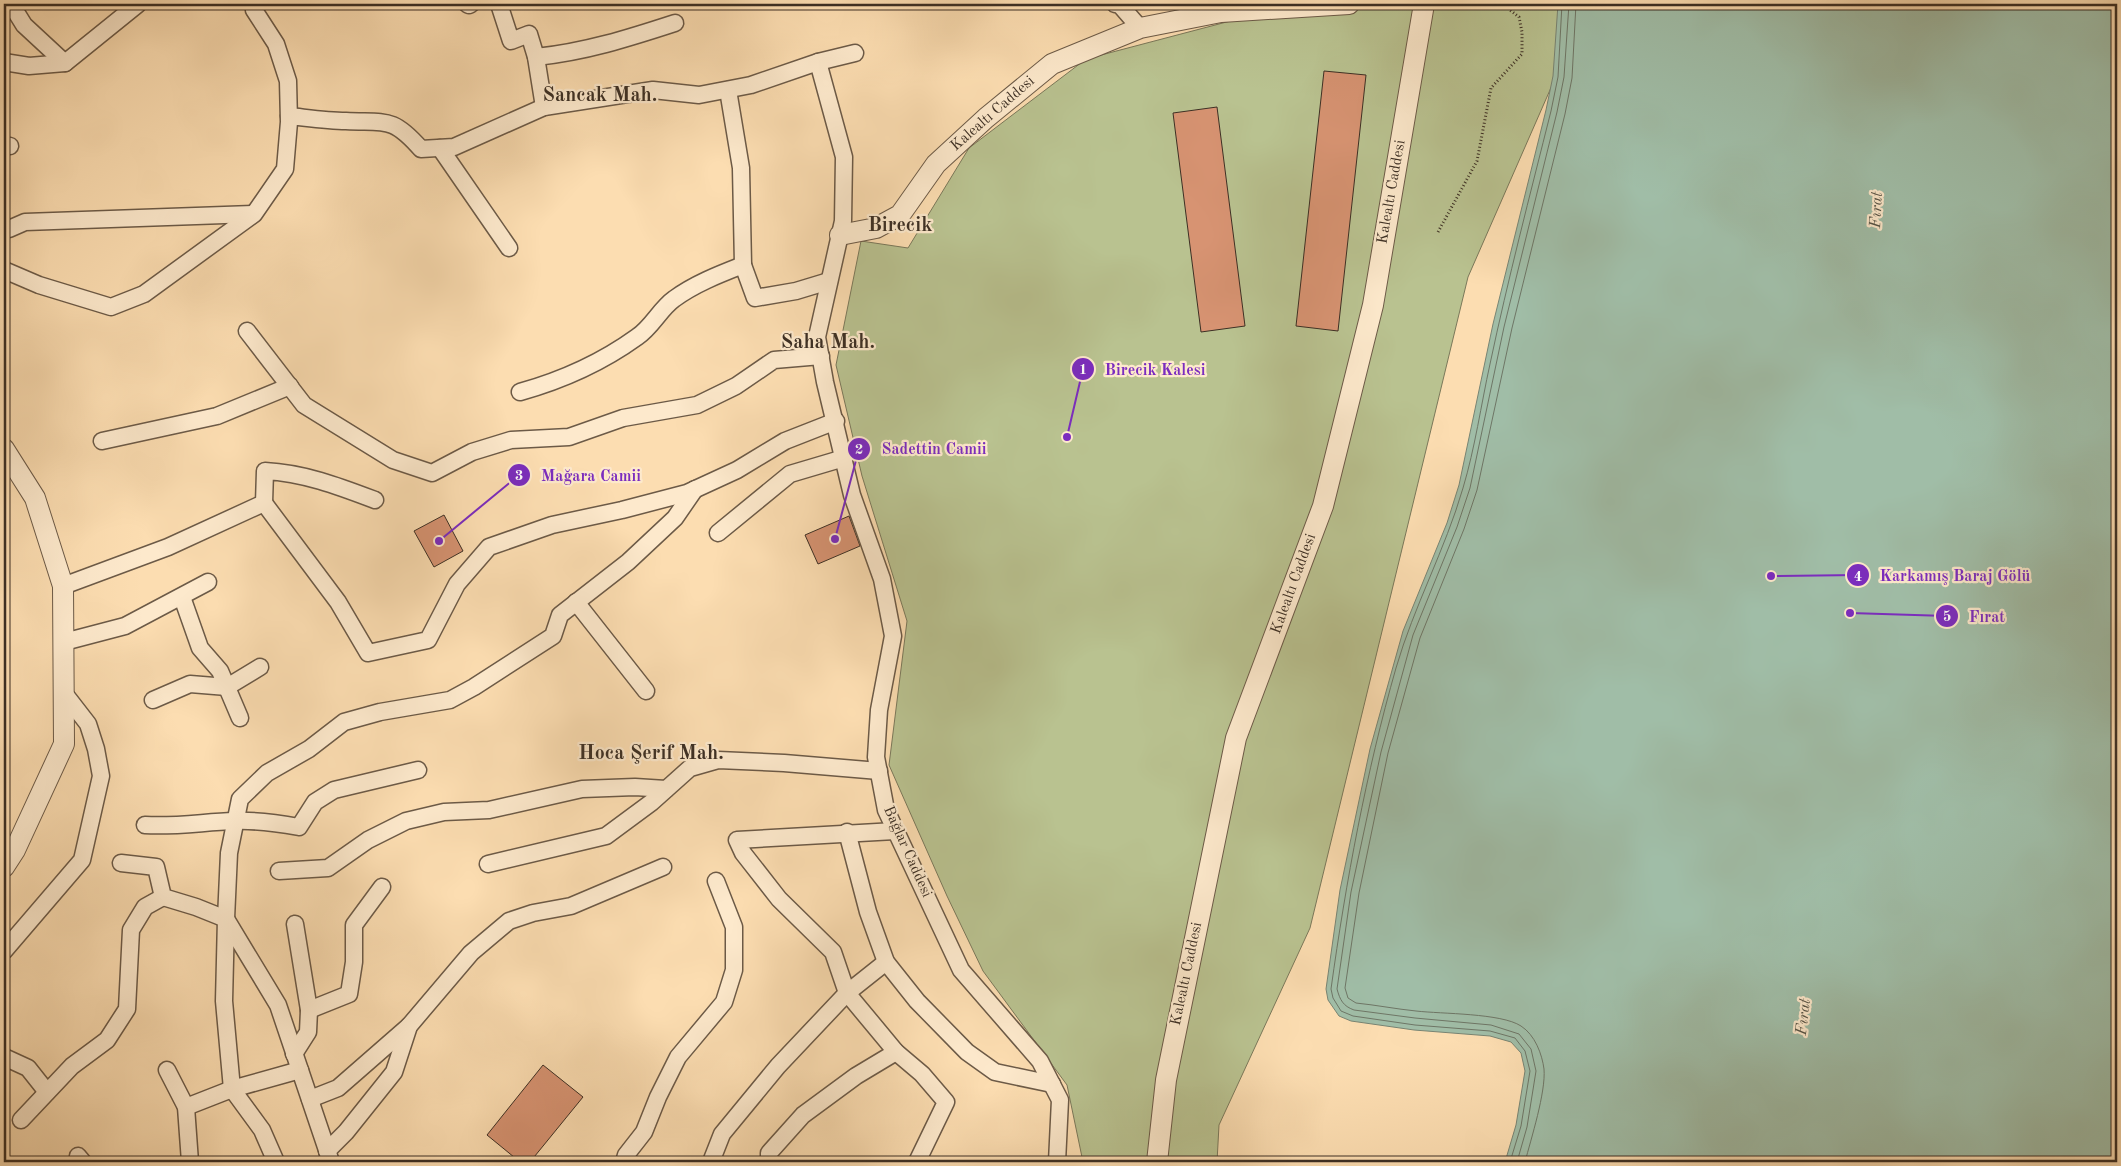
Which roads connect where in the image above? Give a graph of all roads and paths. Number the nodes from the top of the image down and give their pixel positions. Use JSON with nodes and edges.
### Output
{"nodes":[{"id":1,"x":11,"y":4,"type":"edge"},
{"id":2,"x":138,"y":4,"type":"edge"},
{"id":3,"x":258,"y":4,"type":"edge"},
{"id":4,"x":466,"y":4,"type":"edge"},
{"id":5,"x":471,"y":4,"type":"edge"},
{"id":6,"x":499,"y":4,"type":"edge"},
{"id":7,"x":1115,"y":4,"type":"edge"},
{"id":8,"x":1349,"y":4,"type":"edge"},
{"id":9,"x":1424,"y":4,"type":"edge"},
{"id":10,"x":1502,"y":4,"type":"edge"},
{"id":11,"x":1296,"y":5,"type":"edge"},
{"id":12,"x":1198,"y":10,"type":"edge"},
{"id":13,"x":675,"y":24,"type":"dead end"},
{"id":14,"x":1140,"y":28,"type":"junction"},
{"id":15,"x":855,"y":54,"type":"dead end"},
{"id":16,"x":536,"y":57,"type":"junction"},
{"id":17,"x":4,"y":62,"type":"edge"},
{"id":18,"x":818,"y":62,"type":"junction"},
{"id":19,"x":65,"y":63,"type":"junction"},
{"id":20,"x":728,"y":90,"type":"junction"},
{"id":21,"x":544,"y":107,"type":"junction"},
{"id":22,"x":289,"y":116,"type":"junction"},
{"id":23,"x":440,"y":148,"type":"junction"},
{"id":24,"x":254,"y":214,"type":"junction"},
{"id":25,"x":9,"y":229,"type":"dead end"},
{"id":26,"x":1438,"y":232,"type":"dead end"},
{"id":27,"x":840,"y":235,"type":"junction"},
{"id":28,"x":509,"y":248,"type":"dead end"},
{"id":29,"x":743,"y":265,"type":"junction"},
{"id":30,"x":4,"y":270,"type":"edge"},
{"id":31,"x":829,"y":281,"type":"junction"},
{"id":32,"x":247,"y":331,"type":"dead end"},
{"id":33,"x":821,"y":356,"type":"junction"},
{"id":34,"x":290,"y":386,"type":"junction"},
{"id":35,"x":520,"y":392,"type":"dead end"},
{"id":36,"x":836,"y":420,"type":"junction"},
{"id":37,"x":102,"y":441,"type":"dead end"},
{"id":38,"x":4,"y":449,"type":"edge"},
{"id":39,"x":844,"y":458,"type":"junction"},
{"id":40,"x":696,"y":488,"type":"junction"},
{"id":41,"x":375,"y":500,"type":"dead end"},
{"id":42,"x":264,"y":503,"type":"junction"},
{"id":43,"x":718,"y":533,"type":"dead end"},
{"id":44,"x":208,"y":582,"type":"dead end"},
{"id":45,"x":63,"y":586,"type":"junction"},
{"id":46,"x":182,"y":597,"type":"junction"},
{"id":47,"x":576,"y":602,"type":"junction"},
{"id":48,"x":64,"y":642,"type":"junction"},
{"id":49,"x":260,"y":667,"type":"dead end"},
{"id":50,"x":227,"y":686,"type":"junction"},
{"id":51,"x":646,"y":691,"type":"dead end"},
{"id":52,"x":64,"y":693,"type":"junction"},
{"id":53,"x":153,"y":700,"type":"dead end"},
{"id":54,"x":240,"y":718,"type":"dead end"},
{"id":55,"x":418,"y":770,"type":"dead end"},
{"id":56,"x":878,"y":771,"type":"junction"},
{"id":57,"x":666,"y":789,"type":"junction"},
{"id":58,"x":234,"y":821,"type":"junction"},
{"id":59,"x":145,"y":825,"type":"dead end"},
{"id":60,"x":895,"y":831,"type":"junction"},
{"id":61,"x":847,"y":832,"type":"junction"},
{"id":62,"x":121,"y":863,"type":"dead end"},
{"id":63,"x":488,"y":864,"type":"dead end"},
{"id":64,"x":4,"y":867,"type":"edge"},
{"id":65,"x":663,"y":867,"type":"dead end"},
{"id":66,"x":279,"y":871,"type":"dead end"},
{"id":67,"x":716,"y":881,"type":"dead end"},
{"id":68,"x":382,"y":887,"type":"dead end"},
{"id":69,"x":162,"y":898,"type":"junction"},
{"id":70,"x":226,"y":919,"type":"junction"},
{"id":71,"x":295,"y":924,"type":"dead end"},
{"id":72,"x":4,"y":951,"type":"edge"},
{"id":73,"x":886,"y":962,"type":"junction"},
{"id":74,"x":847,"y":993,"type":"junction"},
{"id":75,"x":308,"y":1010,"type":"junction"},
{"id":76,"x":409,"y":1026,"type":"junction"},
{"id":77,"x":896,"y":1052,"type":"junction"},
{"id":78,"x":294,"y":1054,"type":"junction"},
{"id":79,"x":4,"y":1057,"type":"edge"},
{"id":80,"x":167,"y":1070,"type":"dead end"},
{"id":81,"x":300,"y":1070,"type":"junction"},
{"id":82,"x":1052,"y":1084,"type":"junction"},
{"id":83,"x":232,"y":1089,"type":"junction"},
{"id":84,"x":47,"y":1092,"type":"junction"},
{"id":85,"x":310,"y":1098,"type":"junction"},
{"id":86,"x":186,"y":1107,"type":"junction"},
{"id":87,"x":21,"y":1120,"type":"dead end"},
{"id":88,"x":329,"y":1157,"type":"edge"},
{"id":89,"x":190,"y":1162,"type":"edge"},
{"id":90,"x":276,"y":1162,"type":"edge"},
{"id":91,"x":624,"y":1162,"type":"edge"},
{"id":92,"x":711,"y":1162,"type":"edge"},
{"id":93,"x":768,"y":1162,"type":"edge"},
{"id":94,"x":917,"y":1162,"type":"edge"},
{"id":95,"x":1057,"y":1162,"type":"edge"},
{"id":96,"x":1157,"y":1162,"type":"edge"}],
"edges":[{"from":1,"to":19,"type":"street"},
{"from":2,"to":19,"type":"street"},
{"from":3,"to":22,"type":"street"},
{"from":4,"to":5,"type":"street"},
{"from":6,"to":16,"type":"street"},
{"from":7,"to":14,"type":"street"},
{"from":8,"to":11,"type":"street","name":"Kalealtı Caddesi"},
{"from":9,"to":96,"type":"street","name":"Kalealtı Caddesi"},
{"from":10,"to":26,"type":"path"},
{"from":11,"to":12,"type":"street","name":"Kalealtı Caddesi"},
{"from":12,"to":14,"type":"street","name":"Kalealtı Caddesi"},
{"from":13,"to":16,"type":"street"},
{"from":14,"to":27,"type":"street","name":"Kalealtı Caddesi"},
{"from":15,"to":18,"type":"street"},
{"from":16,"to":21,"type":"street"},
{"from":17,"to":19,"type":"street"},
{"from":18,"to":20,"type":"street"},
{"from":18,"to":27,"type":"street","name":"Bağlar Caddesi"},
{"from":20,"to":21,"type":"street"},
{"from":20,"to":29,"type":"street"},
{"from":21,"to":23,"type":"street"},
{"from":22,"to":23,"type":"street"},
{"from":22,"to":24,"type":"street"},
{"from":23,"to":28,"type":"street"},
{"from":24,"to":25,"type":"street"},
{"from":24,"to":30,"type":"street"},
{"from":27,"to":31,"type":"street","name":"Bağlar Caddesi"},
{"from":29,"to":31,"type":"street"},
{"from":29,"to":35,"type":"street"},
{"from":31,"to":33,"type":"street","name":"Bağlar Caddesi"},
{"from":32,"to":34,"type":"street"},
{"from":33,"to":34,"type":"street"},
{"from":33,"to":36,"type":"street","name":"Bağlar Caddesi"},
{"from":34,"to":37,"type":"street"},
{"from":36,"to":39,"type":"street","name":"Bağlar Caddesi"},
{"from":36,"to":40,"type":"street"},
{"from":38,"to":45,"type":"street"},
{"from":39,"to":43,"type":"street"},
{"from":39,"to":56,"type":"street","name":"Bağlar Caddesi"},
{"from":40,"to":42,"type":"street"},
{"from":40,"to":47,"type":"street"},
{"from":41,"to":42,"type":"street"},
{"from":42,"to":45,"type":"street"},
{"from":44,"to":46,"type":"street"},
{"from":45,"to":48,"type":"street"},
{"from":46,"to":48,"type":"street"},
{"from":46,"to":50,"type":"street"},
{"from":47,"to":51,"type":"street"},
{"from":47,"to":58,"type":"street"},
{"from":48,"to":52,"type":"street"},
{"from":49,"to":50,"type":"street"},
{"from":50,"to":53,"type":"street"},
{"from":50,"to":54,"type":"street"},
{"from":52,"to":64,"type":"street"},
{"from":52,"to":72,"type":"street"},
{"from":55,"to":58,"type":"street"},
{"from":56,"to":57,"type":"street"},
{"from":56,"to":60,"type":"street","name":"Bağlar Caddesi"},
{"from":57,"to":63,"type":"street"},
{"from":57,"to":66,"type":"street"},
{"from":58,"to":59,"type":"street"},
{"from":58,"to":70,"type":"street"},
{"from":60,"to":61,"type":"street"},
{"from":60,"to":82,"type":"street","name":"Bağlar Caddesi"},
{"from":61,"to":73,"type":"street"},
{"from":61,"to":74,"type":"street"},
{"from":62,"to":69,"type":"street"},
{"from":65,"to":76,"type":"street"},
{"from":67,"to":91,"type":"street"},
{"from":68,"to":75,"type":"street"},
{"from":69,"to":70,"type":"street"},
{"from":69,"to":84,"type":"street"},
{"from":70,"to":78,"type":"street"},
{"from":70,"to":83,"type":"street"},
{"from":71,"to":75,"type":"street"},
{"from":73,"to":74,"type":"street"},
{"from":73,"to":82,"type":"street"},
{"from":74,"to":77,"type":"street"},
{"from":74,"to":92,"type":"street"},
{"from":75,"to":78,"type":"street"},
{"from":76,"to":85,"type":"street"},
{"from":76,"to":88,"type":"street"},
{"from":77,"to":93,"type":"street"},
{"from":77,"to":94,"type":"street"},
{"from":78,"to":81,"type":"street"},
{"from":79,"to":84,"type":"street"},
{"from":80,"to":86,"type":"street"},
{"from":81,"to":83,"type":"street"},
{"from":81,"to":85,"type":"street"},
{"from":82,"to":95,"type":"street","name":"Bağlar Caddesi"},
{"from":83,"to":86,"type":"street"},
{"from":83,"to":90,"type":"street"},
{"from":84,"to":87,"type":"street"},
{"from":85,"to":88,"type":"street"},
{"from":86,"to":89,"type":"street"}]}
